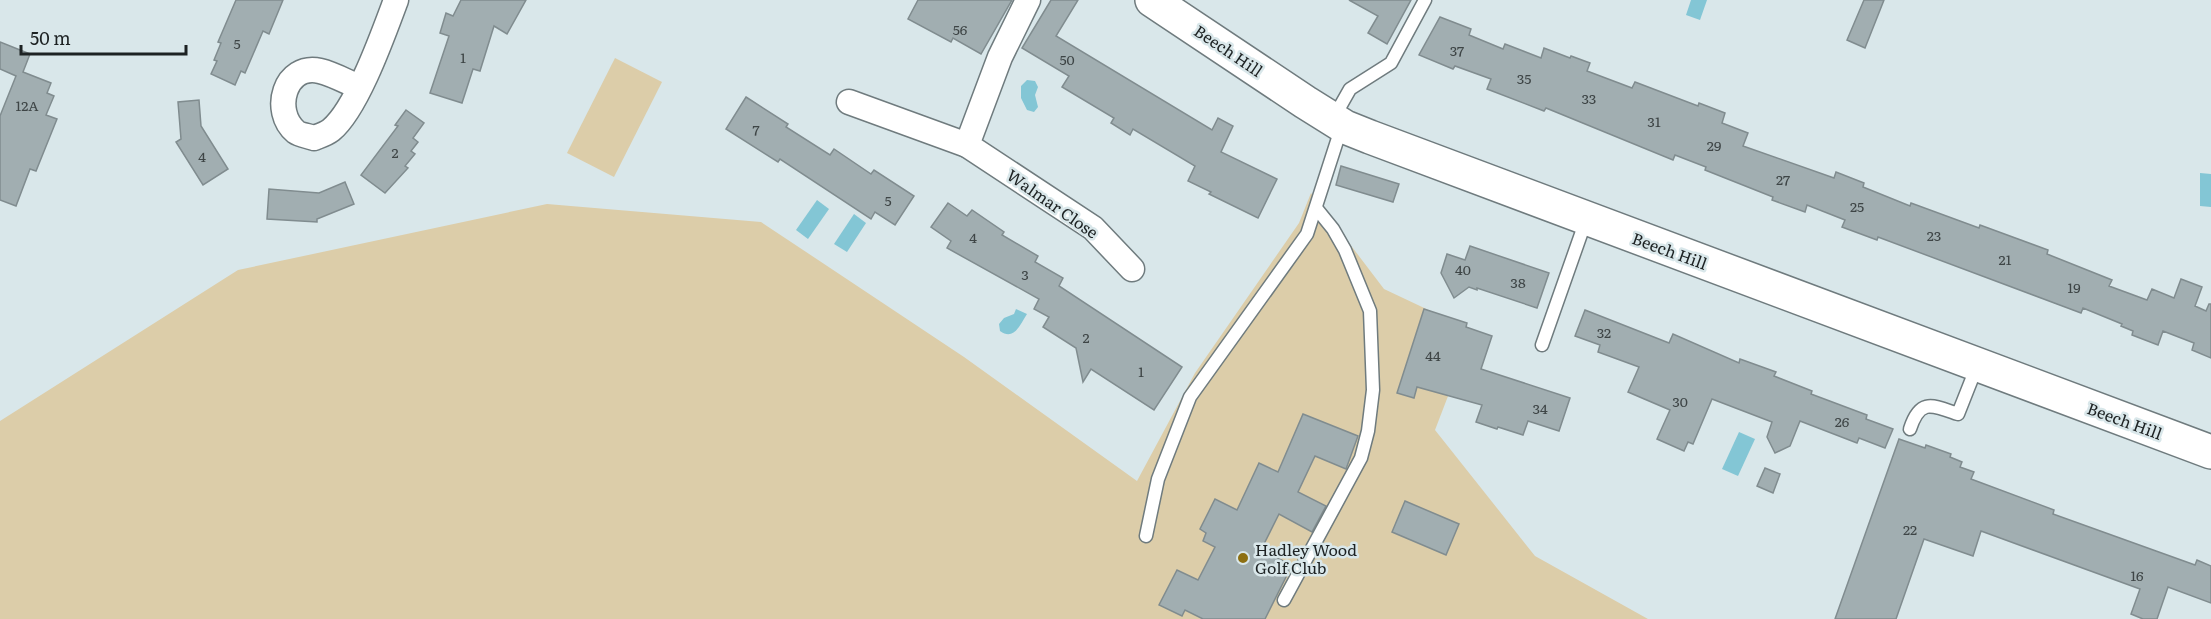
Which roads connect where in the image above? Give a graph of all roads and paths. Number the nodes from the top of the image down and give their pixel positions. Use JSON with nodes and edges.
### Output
{"nodes":[{"id":1,"x":396,"y":0,"type":"edge"},
{"id":2,"x":1028,"y":0,"type":"edge"},
{"id":3,"x":1152,"y":0,"type":"edge"},
{"id":4,"x":1425,"y":0,"type":"edge"},
{"id":5,"x":359,"y":87,"type":"dead end"},
{"id":6,"x":849,"y":102,"type":"dead end"},
{"id":7,"x":1339,"y":123,"type":"junction"},
{"id":8,"x":967,"y":145,"type":"junction"},
{"id":9,"x":1316,"y":208,"type":"junction"},
{"id":10,"x":1587,"y":219,"type":"junction"},
{"id":11,"x":1132,"y":269,"type":"dead end"},
{"id":12,"x":1542,"y":345,"type":"dead end"},
{"id":13,"x":1977,"y":365,"type":"junction"},
{"id":14,"x":1910,"y":429,"type":"dead end"},
{"id":15,"x":2211,"y":452,"type":"edge"},
{"id":16,"x":1146,"y":536,"type":"dead end"},
{"id":17,"x":1284,"y":600,"type":"dead end"}],
"edges":[{"from":1,"to":5,"type":"street"},
{"from":2,"to":8,"type":"street"},
{"from":3,"to":7,"type":"street","name":"Beech Hill"},
{"from":4,"to":7,"type":"lane"},
{"from":6,"to":8,"type":"street","name":"Walmar Close"},
{"from":7,"to":9,"type":"lane"},
{"from":7,"to":10,"type":"street","name":"Beech Hill"},
{"from":8,"to":11,"type":"street","name":"Walmar Close"},
{"from":9,"to":16,"type":"lane"},
{"from":9,"to":17,"type":"lane"},
{"from":10,"to":12,"type":"lane"},
{"from":10,"to":13,"type":"street","name":"Beech Hill"},
{"from":13,"to":14,"type":"lane"},
{"from":13,"to":15,"type":"street","name":"Beech Hill"}]}
